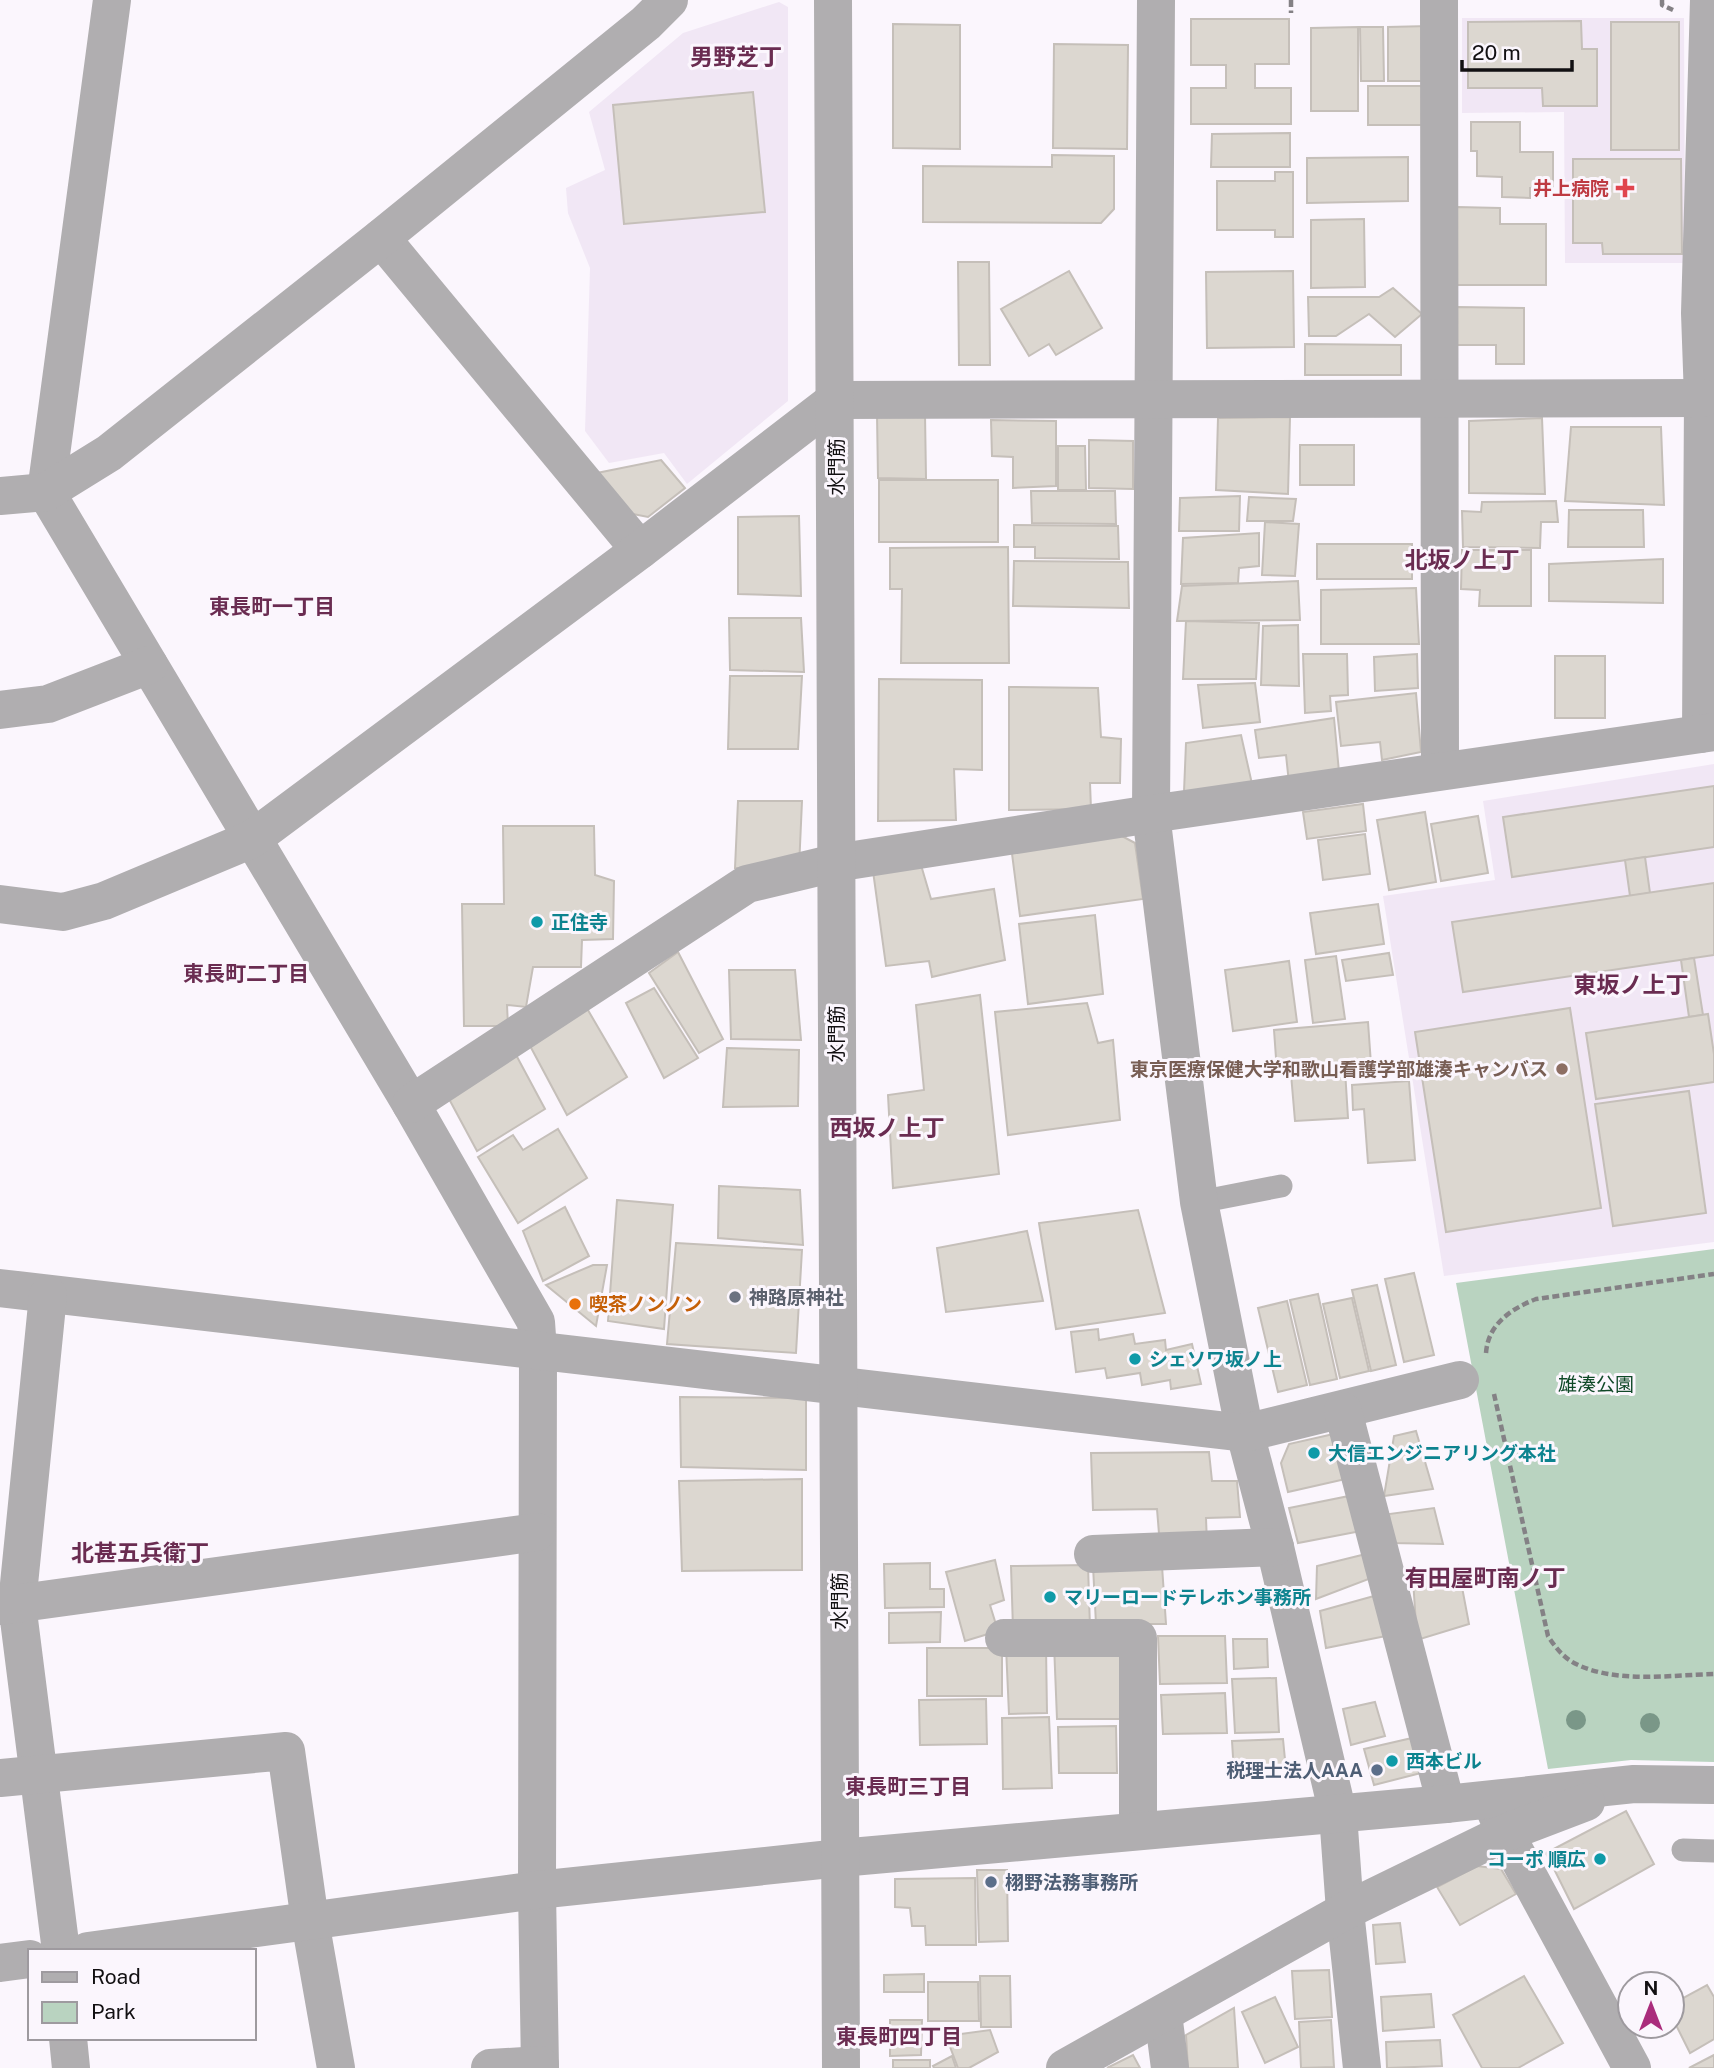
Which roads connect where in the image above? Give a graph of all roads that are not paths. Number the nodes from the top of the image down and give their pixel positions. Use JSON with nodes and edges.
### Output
{"nodes":[{"id":1,"x":112,"y":0,"type":"edge"},
{"id":2,"x":670,"y":0,"type":"edge"},
{"id":3,"x":833,"y":0,"type":"edge"},
{"id":4,"x":1156,"y":0,"type":"edge"},
{"id":5,"x":1439,"y":0,"type":"edge"},
{"id":6,"x":1709,"y":0,"type":"edge"},
{"id":7,"x":1709,"y":108,"type":"edge"},
{"id":8,"x":381,"y":238,"type":"junction"},
{"id":9,"x":1152,"y":398,"type":"junction"},
{"id":10,"x":1439,"y":398,"type":"junction"},
{"id":11,"x":1703,"y":398,"type":"junction"},
{"id":12,"x":835,"y":400,"type":"junction"},
{"id":13,"x":46,"y":492,"type":"junction"},
{"id":14,"x":0,"y":496,"type":"edge"},
{"id":15,"x":640,"y":550,"type":"junction"},
{"id":16,"x":149,"y":665,"type":"junction"},
{"id":17,"x":0,"y":710,"type":"edge"},
{"id":18,"x":1708,"y":733,"type":"edge"},
{"id":19,"x":1440,"y":770,"type":"junction"},
{"id":20,"x":1151,"y":814,"type":"junction"},
{"id":21,"x":253,"y":839,"type":"junction"},
{"id":22,"x":835,"y":863,"type":"junction"},
{"id":23,"x":0,"y":904,"type":"edge"},
{"id":24,"x":411,"y":1104,"type":"junction"},
{"id":25,"x":1281,"y":1186,"type":"dead end"},
{"id":26,"x":1199,"y":1202,"type":"junction"},
{"id":27,"x":0,"y":1288,"type":"edge"},
{"id":28,"x":48,"y":1295,"type":"junction"},
{"id":29,"x":538,"y":1350,"type":"junction"},
{"id":30,"x":1476,"y":1382,"type":"road end"},
{"id":31,"x":839,"y":1385,"type":"junction"},
{"id":32,"x":1343,"y":1411,"type":"junction"},
{"id":33,"x":1245,"y":1433,"type":"junction"},
{"id":34,"x":15,"y":1483,"type":"edge"},
{"id":35,"x":537,"y":1532,"type":"junction"},
{"id":36,"x":1275,"y":1547,"type":"junction"},
{"id":37,"x":1093,"y":1554,"type":"dead end"},
{"id":38,"x":9,"y":1605,"type":"edge"},
{"id":39,"x":1004,"y":1638,"type":"dead end"},
{"id":40,"x":38,"y":1775,"type":"junction"},
{"id":41,"x":0,"y":1778,"type":"edge"},
{"id":42,"x":1634,"y":1784,"type":"junction"},
{"id":43,"x":1714,"y":1785,"type":"edge"},
{"id":44,"x":1490,"y":1799,"type":"junction"},
{"id":45,"x":1446,"y":1804,"type":"junction"},
{"id":46,"x":1338,"y":1814,"type":"junction"},
{"id":47,"x":1138,"y":1831,"type":"junction"},
{"id":48,"x":1504,"y":1833,"type":"junction"},
{"id":49,"x":1683,"y":1850,"type":"dead end"},
{"id":50,"x":1714,"y":1851,"type":"edge"},
{"id":51,"x":840,"y":1858,"type":"junction"},
{"id":52,"x":537,"y":1891,"type":"junction"},
{"id":53,"x":1345,"y":1911,"type":"junction"},
{"id":54,"x":310,"y":1922,"type":"junction"},
{"id":55,"x":61,"y":1949,"type":"edge"},
{"id":56,"x":103,"y":1949,"type":"edge"},
{"id":57,"x":28,"y":1959,"type":"edge"},
{"id":58,"x":0,"y":1963,"type":"edge"},
{"id":59,"x":1163,"y":2014,"type":"junction"},
{"id":60,"x":68,"y":2040,"type":"edge"},
{"id":61,"x":540,"y":2066,"type":"edge"},
{"id":62,"x":71,"y":2068,"type":"edge"},
{"id":63,"x":336,"y":2068,"type":"edge"},
{"id":64,"x":489,"y":2068,"type":"edge"},
{"id":65,"x":841,"y":2068,"type":"edge"},
{"id":66,"x":1065,"y":2068,"type":"edge"},
{"id":67,"x":1170,"y":2068,"type":"edge"},
{"id":68,"x":1362,"y":2068,"type":"edge"},
{"id":69,"x":1632,"y":2068,"type":"edge"}],
"edges":[{"from":1,"to":13,"type":"street"},
{"from":2,"to":8,"type":"street"},
{"from":3,"to":12,"type":"street","name":"水門筋"},
{"from":4,"to":9,"type":"street"},
{"from":5,"to":10,"type":"street"},
{"from":6,"to":7,"type":"street"},
{"from":7,"to":11,"type":"street"},
{"from":8,"to":13,"type":"street"},
{"from":8,"to":15,"type":"street"},
{"from":9,"to":10,"type":"street"},
{"from":9,"to":12,"type":"street"},
{"from":9,"to":20,"type":"street"},
{"from":10,"to":11,"type":"street"},
{"from":10,"to":19,"type":"street"},
{"from":11,"to":18,"type":"street"},
{"from":12,"to":15,"type":"street"},
{"from":12,"to":22,"type":"street","name":"水門筋"},
{"from":13,"to":14,"type":"street"},
{"from":13,"to":16,"type":"street"},
{"from":15,"to":21,"type":"street"},
{"from":16,"to":17,"type":"street"},
{"from":16,"to":21,"type":"street"},
{"from":18,"to":19,"type":"street"},
{"from":19,"to":20,"type":"street"},
{"from":20,"to":22,"type":"street"},
{"from":20,"to":26,"type":"street"},
{"from":21,"to":23,"type":"street"},
{"from":21,"to":24,"type":"street"},
{"from":22,"to":24,"type":"street"},
{"from":22,"to":31,"type":"street","name":"水門筋"},
{"from":24,"to":29,"type":"street"},
{"from":25,"to":26,"type":"lane"},
{"from":26,"to":33,"type":"street"},
{"from":27,"to":28,"type":"street"},
{"from":28,"to":29,"type":"street"},
{"from":28,"to":34,"type":"street"},
{"from":29,"to":31,"type":"street"},
{"from":29,"to":35,"type":"street"},
{"from":30,"to":32,"type":"street"},
{"from":31,"to":33,"type":"street"},
{"from":31,"to":51,"type":"street","name":"水門筋"},
{"from":32,"to":33,"type":"street"},
{"from":32,"to":45,"type":"street"},
{"from":33,"to":36,"type":"street"},
{"from":34,"to":38,"type":"street"},
{"from":35,"to":38,"type":"street"},
{"from":35,"to":52,"type":"street"},
{"from":36,"to":37,"type":"street"},
{"from":36,"to":46,"type":"street"},
{"from":38,"to":40,"type":"street"},
{"from":39,"to":47,"type":"street"},
{"from":40,"to":41,"type":"street"},
{"from":40,"to":54,"type":"street"},
{"from":40,"to":55,"type":"street"},
{"from":42,"to":43,"type":"street"},
{"from":42,"to":44,"type":"street"},
{"from":42,"to":48,"type":"street"},
{"from":44,"to":45,"type":"street"},
{"from":44,"to":48,"type":"street"},
{"from":45,"to":46,"type":"street"},
{"from":46,"to":47,"type":"street"},
{"from":46,"to":53,"type":"street"},
{"from":47,"to":51,"type":"street"},
{"from":48,"to":53,"type":"street"},
{"from":48,"to":69,"type":"street"},
{"from":49,"to":50,"type":"lane"},
{"from":51,"to":52,"type":"street"},
{"from":51,"to":65,"type":"street","name":"水門筋"},
{"from":52,"to":54,"type":"street"},
{"from":52,"to":61,"type":"street"},
{"from":53,"to":59,"type":"street"},
{"from":53,"to":68,"type":"street"},
{"from":54,"to":56,"type":"street"},
{"from":54,"to":63,"type":"street"},
{"from":57,"to":58,"type":"street"},
{"from":59,"to":66,"type":"street"},
{"from":59,"to":67,"type":"street"},
{"from":60,"to":62,"type":"street"},
{"from":61,"to":64,"type":"street"}]}
